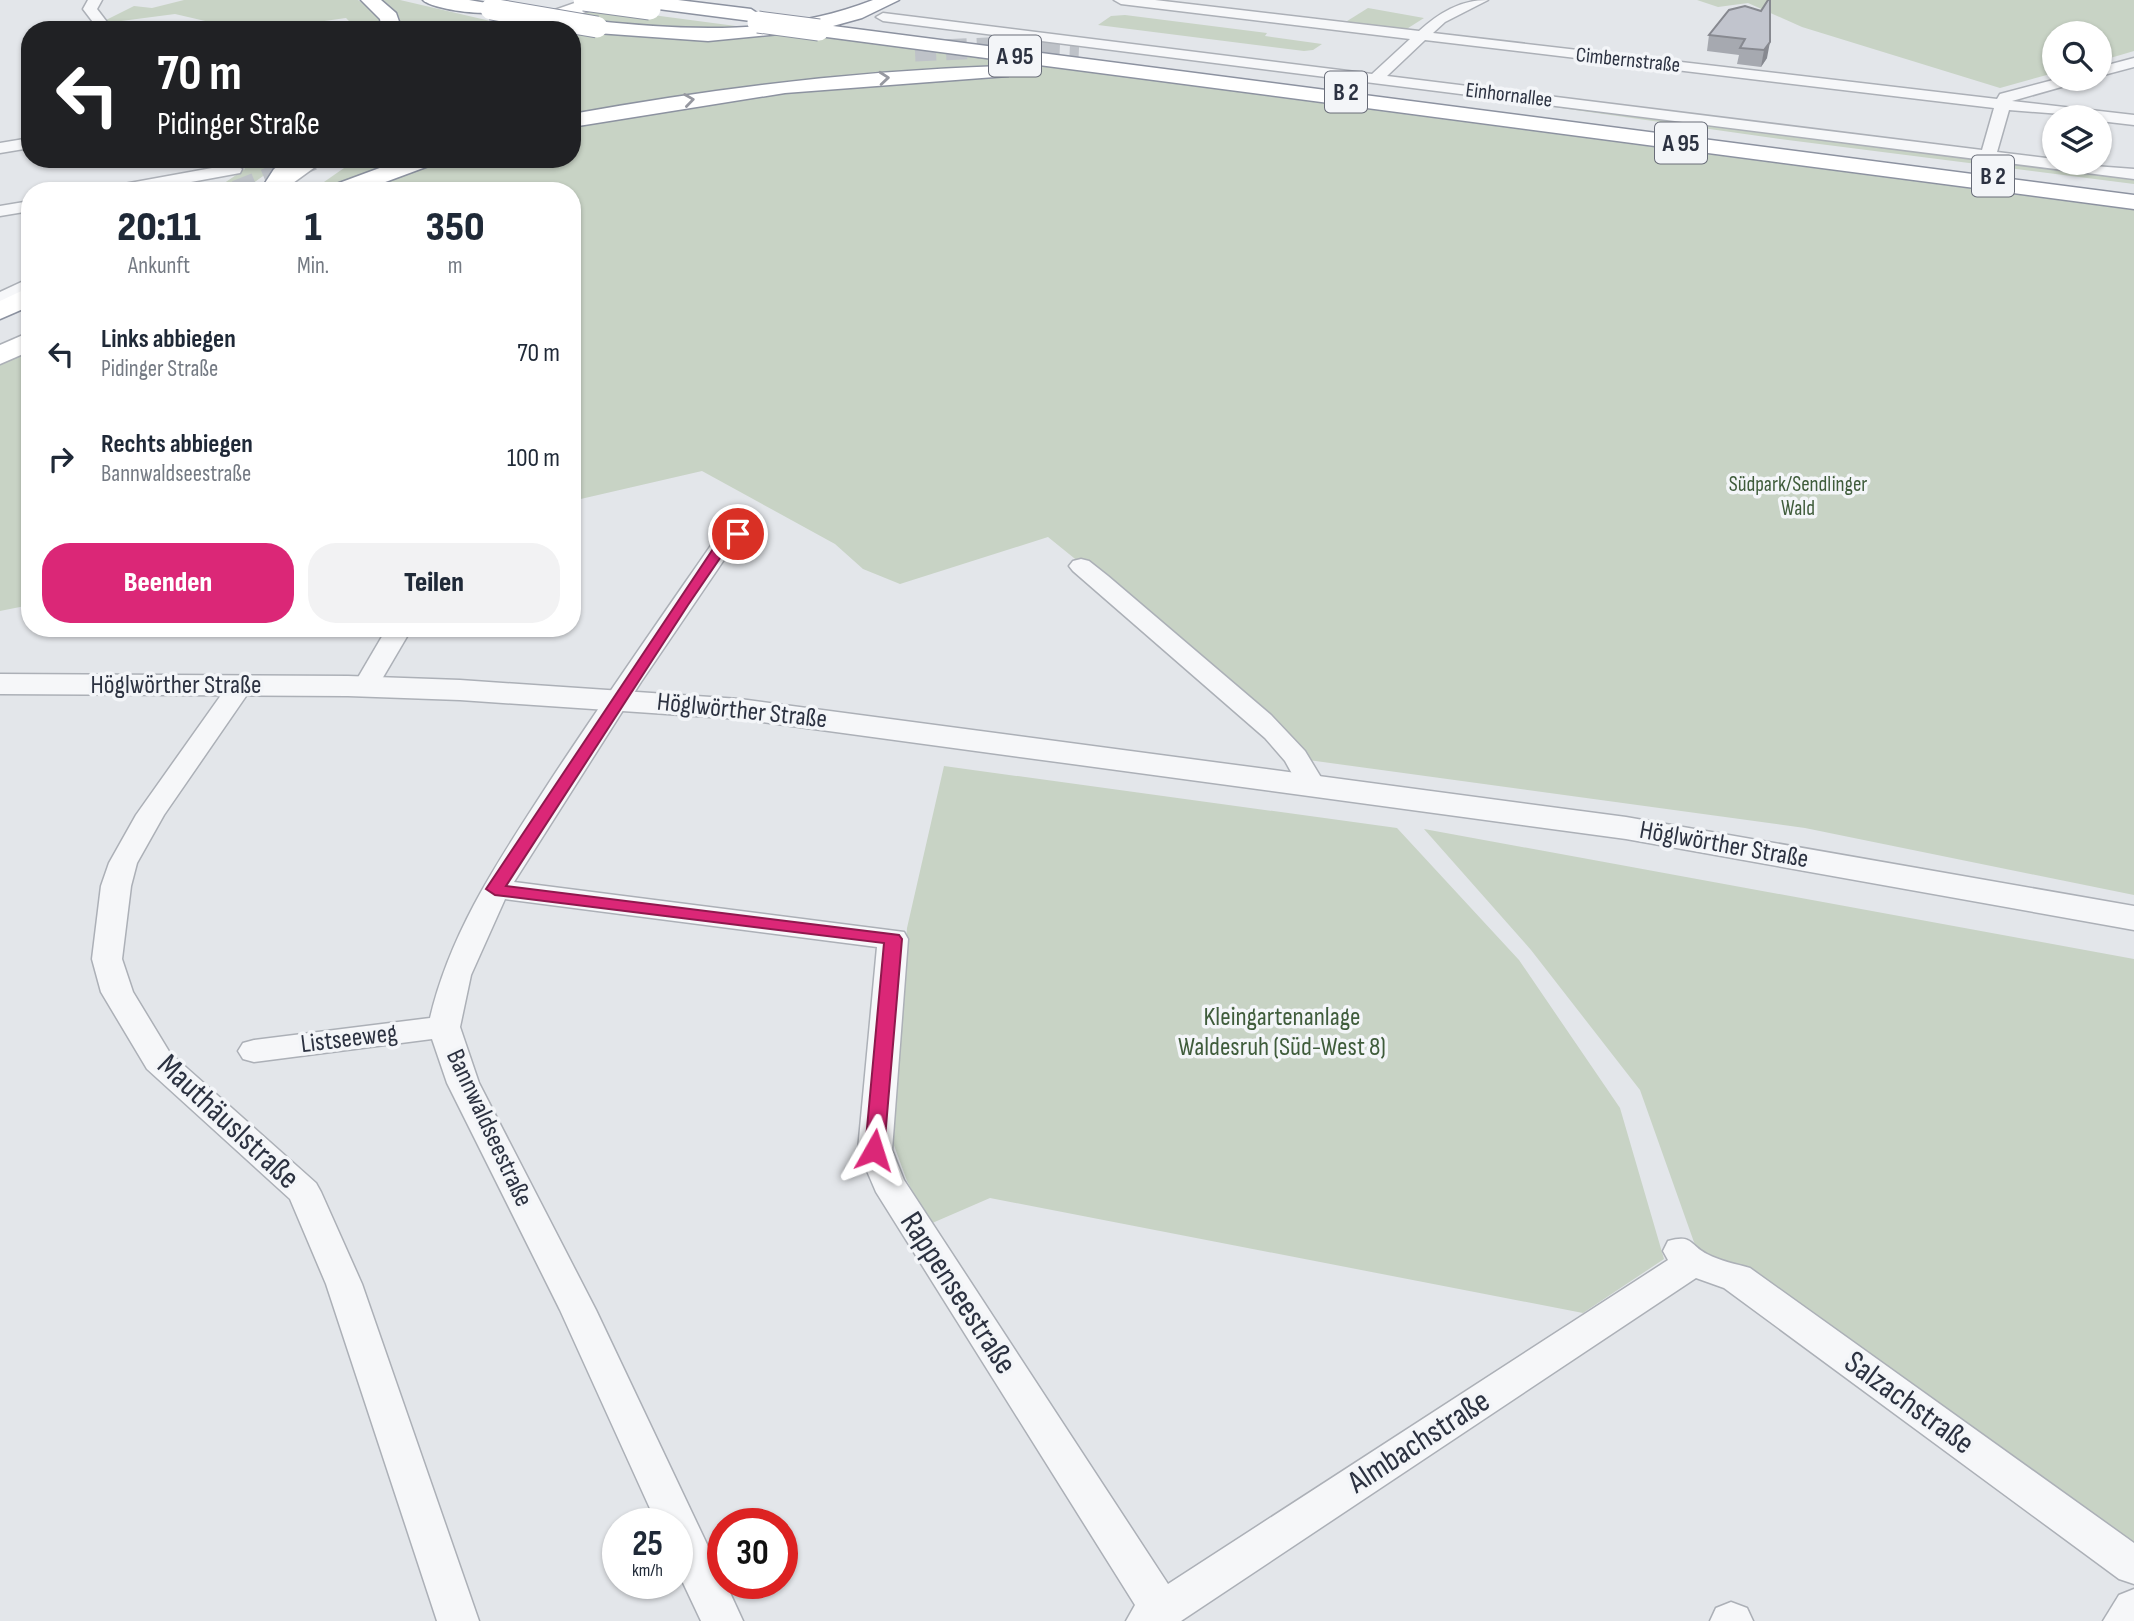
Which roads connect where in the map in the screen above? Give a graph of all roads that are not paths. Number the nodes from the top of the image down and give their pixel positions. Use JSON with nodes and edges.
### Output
{"nodes":[{"id":1,"x":95,"y":0,"type":"edge"},
{"id":2,"x":370,"y":0,"type":"edge"},
{"id":3,"x":432,"y":0,"type":"edge"},
{"id":4,"x":574,"y":0,"type":"edge"},
{"id":5,"x":584,"y":0,"type":"edge"},
{"id":6,"x":601,"y":0,"type":"edge"},
{"id":7,"x":739,"y":0,"type":"edge"},
{"id":8,"x":863,"y":0,"type":"edge"},
{"id":9,"x":1121,"y":0,"type":"edge"},
{"id":10,"x":1219,"y":0,"type":"edge"},
{"id":11,"x":1481,"y":0,"type":"edge"},
{"id":12,"x":651,"y":4,"type":"edge"},
{"id":13,"x":894,"y":6,"type":"edge"},
{"id":14,"x":1207,"y":10,"type":"junction"},
{"id":15,"x":99,"y":21,"type":"edge"},
{"id":16,"x":390,"y":21,"type":"edge"},
{"id":17,"x":517,"y":21,"type":"edge"},
{"id":18,"x":542,"y":21,"type":"edge"},
{"id":19,"x":562,"y":21,"type":"edge"},
{"id":20,"x":581,"y":24,"type":"edge"},
{"id":21,"x":830,"y":28,"type":"junction"},
{"id":22,"x":1419,"y":36,"type":"junction"},
{"id":23,"x":1079,"y":48,"type":"tunnel mouth"},
{"id":24,"x":915,"y":51,"type":"tunnel mouth"},
{"id":25,"x":850,"y":56,"type":"dead end"},
{"id":26,"x":2134,"y":62,"type":"edge"},
{"id":27,"x":2112,"y":68,"type":"edge"},
{"id":28,"x":1376,"y":78,"type":"junction"},
{"id":29,"x":1210,"y":82,"type":"junction"},
{"id":30,"x":2042,"y":87,"type":"edge"},
{"id":31,"x":2001,"y":105,"type":"junction"},
{"id":32,"x":581,"y":120,"type":"edge"},
{"id":33,"x":2134,"y":120,"type":"edge"},
{"id":34,"x":21,"y":132,"type":"edge"},
{"id":35,"x":0,"y":135,"type":"edge"},
{"id":36,"x":21,"y":144,"type":"edge"},
{"id":37,"x":0,"y":148,"type":"edge"},
{"id":38,"x":1988,"y":156,"type":"junction"},
{"id":39,"x":1852,"y":158,"type":"junction"},
{"id":40,"x":213,"y":168,"type":"edge"},
{"id":41,"x":290,"y":168,"type":"edge"},
{"id":42,"x":304,"y":168,"type":"edge"},
{"id":43,"x":322,"y":168,"type":"edge"},
{"id":44,"x":402,"y":168,"type":"edge"},
{"id":45,"x":2134,"y":174,"type":"edge"},
{"id":46,"x":152,"y":182,"type":"edge"},
{"id":47,"x":281,"y":182,"type":"edge"},
{"id":48,"x":287,"y":182,"type":"edge"},
{"id":49,"x":293,"y":182,"type":"edge"},
{"id":50,"x":363,"y":182,"type":"edge"},
{"id":51,"x":2134,"y":194,"type":"edge"},
{"id":52,"x":2134,"y":202,"type":"edge"},
{"id":53,"x":21,"y":208,"type":"edge"},
{"id":54,"x":0,"y":211,"type":"edge"},
{"id":55,"x":21,"y":289,"type":"edge"},
{"id":56,"x":0,"y":300,"type":"edge"},
{"id":57,"x":21,"y":300,"type":"edge"},
{"id":58,"x":0,"y":312,"type":"edge"},
{"id":59,"x":21,"y":324,"type":"edge"},
{"id":60,"x":0,"y":335,"type":"edge"},
{"id":61,"x":21,"y":345,"type":"edge"},
{"id":62,"x":0,"y":356,"type":"edge"},
{"id":63,"x":738,"y":534,"type":"dead end"},
{"id":64,"x":1080,"y":566,"type":"dead end"},
{"id":65,"x":395,"y":637,"type":"edge"},
{"id":66,"x":0,"y":684,"type":"edge"},
{"id":67,"x":240,"y":685,"type":"junction"},
{"id":68,"x":366,"y":687,"type":"junction"},
{"id":69,"x":617,"y":699,"type":"junction"},
{"id":70,"x":1311,"y":784,"type":"junction"},
{"id":71,"x":495,"y":889,"type":"junction"},
{"id":72,"x":2134,"y":918,"type":"edge"},
{"id":73,"x":444,"y":1027,"type":"junction"},
{"id":74,"x":254,"y":1051,"type":"dead end"},
{"id":75,"x":1686,"y":1256,"type":"joint"},
{"id":76,"x":669,"y":1508,"type":"edge"},
{"id":77,"x":693,"y":1559,"type":"edge"},
{"id":78,"x":2134,"y":1566,"type":"edge"},
{"id":79,"x":2134,"y":1608,"type":"edge"},
{"id":80,"x":1154,"y":1616,"type":"edge"},
{"id":81,"x":457,"y":1621,"type":"edge"},
{"id":82,"x":722,"y":1621,"type":"edge"},
{"id":83,"x":2124,"y":1621,"type":"edge"}],
"edges":[{"from":1,"to":15,"type":"street"},
{"from":2,"to":16,"type":"main road"},
{"from":3,"to":19,"type":"main road","bridge":true},
{"from":4,"to":17,"type":"main road"},
{"from":5,"to":12,"type":"main road","number":"A 95","bridge":true},
{"from":6,"to":18,"type":"main road"},
{"from":7,"to":8,"type":"main road"},
{"from":9,"to":14,"type":"street","name":"Cimbernstraße"},
{"from":10,"to":14,"type":"street"},
{"from":11,"to":22,"type":"street"},
{"from":12,"to":21,"type":"main road","number":"B 2"},
{"from":12,"to":21,"type":"main road","number":"A 95","bridge":true},
{"from":13,"to":20,"type":"main road","bridge":true},
{"from":13,"to":28,"type":"street","name":"Einhornallee"},
{"from":14,"to":22,"type":"street","name":"Cimbernstraße"},
{"from":21,"to":29,"type":"main road","number":"A 95"},
{"from":21,"to":39,"type":"main road","number":"B 2"},
{"from":22,"to":28,"type":"street"},
{"from":22,"to":31,"type":"street","name":"Cimbernstraße"},
{"from":23,"to":39,"type":"main road"},
{"from":24,"to":25,"type":"main road"},
{"from":26,"to":27,"type":"street"},
{"from":28,"to":38,"type":"street","name":"Einhornallee"},
{"from":32,"to":29,"type":"main road","one_way":true},
{"from":29,"to":52,"type":"main road","number":"A 95"},
{"from":30,"to":31,"type":"street"},
{"from":31,"to":33,"type":"street","name":"Cimbernstraße"},
{"from":31,"to":38,"type":"street"},
{"from":34,"to":35,"type":"street"},
{"from":36,"to":37,"type":"street"},
{"from":38,"to":45,"type":"street","name":"Einhornallee"},
{"from":39,"to":51,"type":"main road","number":"B 2"},
{"from":40,"to":46,"type":"street"},
{"from":41,"to":47,"type":"main road"},
{"from":42,"to":48,"type":"main road"},
{"from":43,"to":49,"type":"main road"},
{"from":44,"to":50,"type":"main road"},
{"from":53,"to":54,"type":"street"},
{"from":55,"to":56,"type":"street"},
{"from":57,"to":58,"type":"main road"},
{"from":59,"to":60,"type":"main road"},
{"from":61,"to":62,"type":"main road"},
{"from":63,"to":69,"type":"street","name":"Bannwaldseestraße"},
{"from":64,"to":70,"type":"street"},
{"from":65,"to":68,"type":"street"},
{"from":66,"to":67,"type":"street","name":"Höglwörther Straße"},
{"from":67,"to":68,"type":"street","name":"Höglwörther Straße"},
{"from":67,"to":81,"type":"street","name":"Mauthäuslstraße"},
{"from":68,"to":69,"type":"street","name":"Höglwörther Straße"},
{"from":69,"to":70,"type":"street","name":"Höglwörther Straße"},
{"from":69,"to":71,"type":"street","name":"Bannwaldseestraße"},
{"from":70,"to":72,"type":"street","name":"Höglwörther Straße"},
{"from":71,"to":73,"type":"street","name":"Bannwaldseestraße"},
{"from":71,"to":80,"type":"street","name":"Rappenseestraße"},
{"from":73,"to":74,"type":"street","name":"Listseeweg"},
{"from":73,"to":76,"type":"street","name":"Bannwaldseestraße"},
{"from":75,"to":78,"type":"street","name":"Salzachstraße"},
{"from":75,"to":80,"type":"street","name":"Almbachstraße"},
{"from":77,"to":82,"type":"street","name":"Bannwaldseestraße"},
{"from":79,"to":83,"type":"street"}]}
